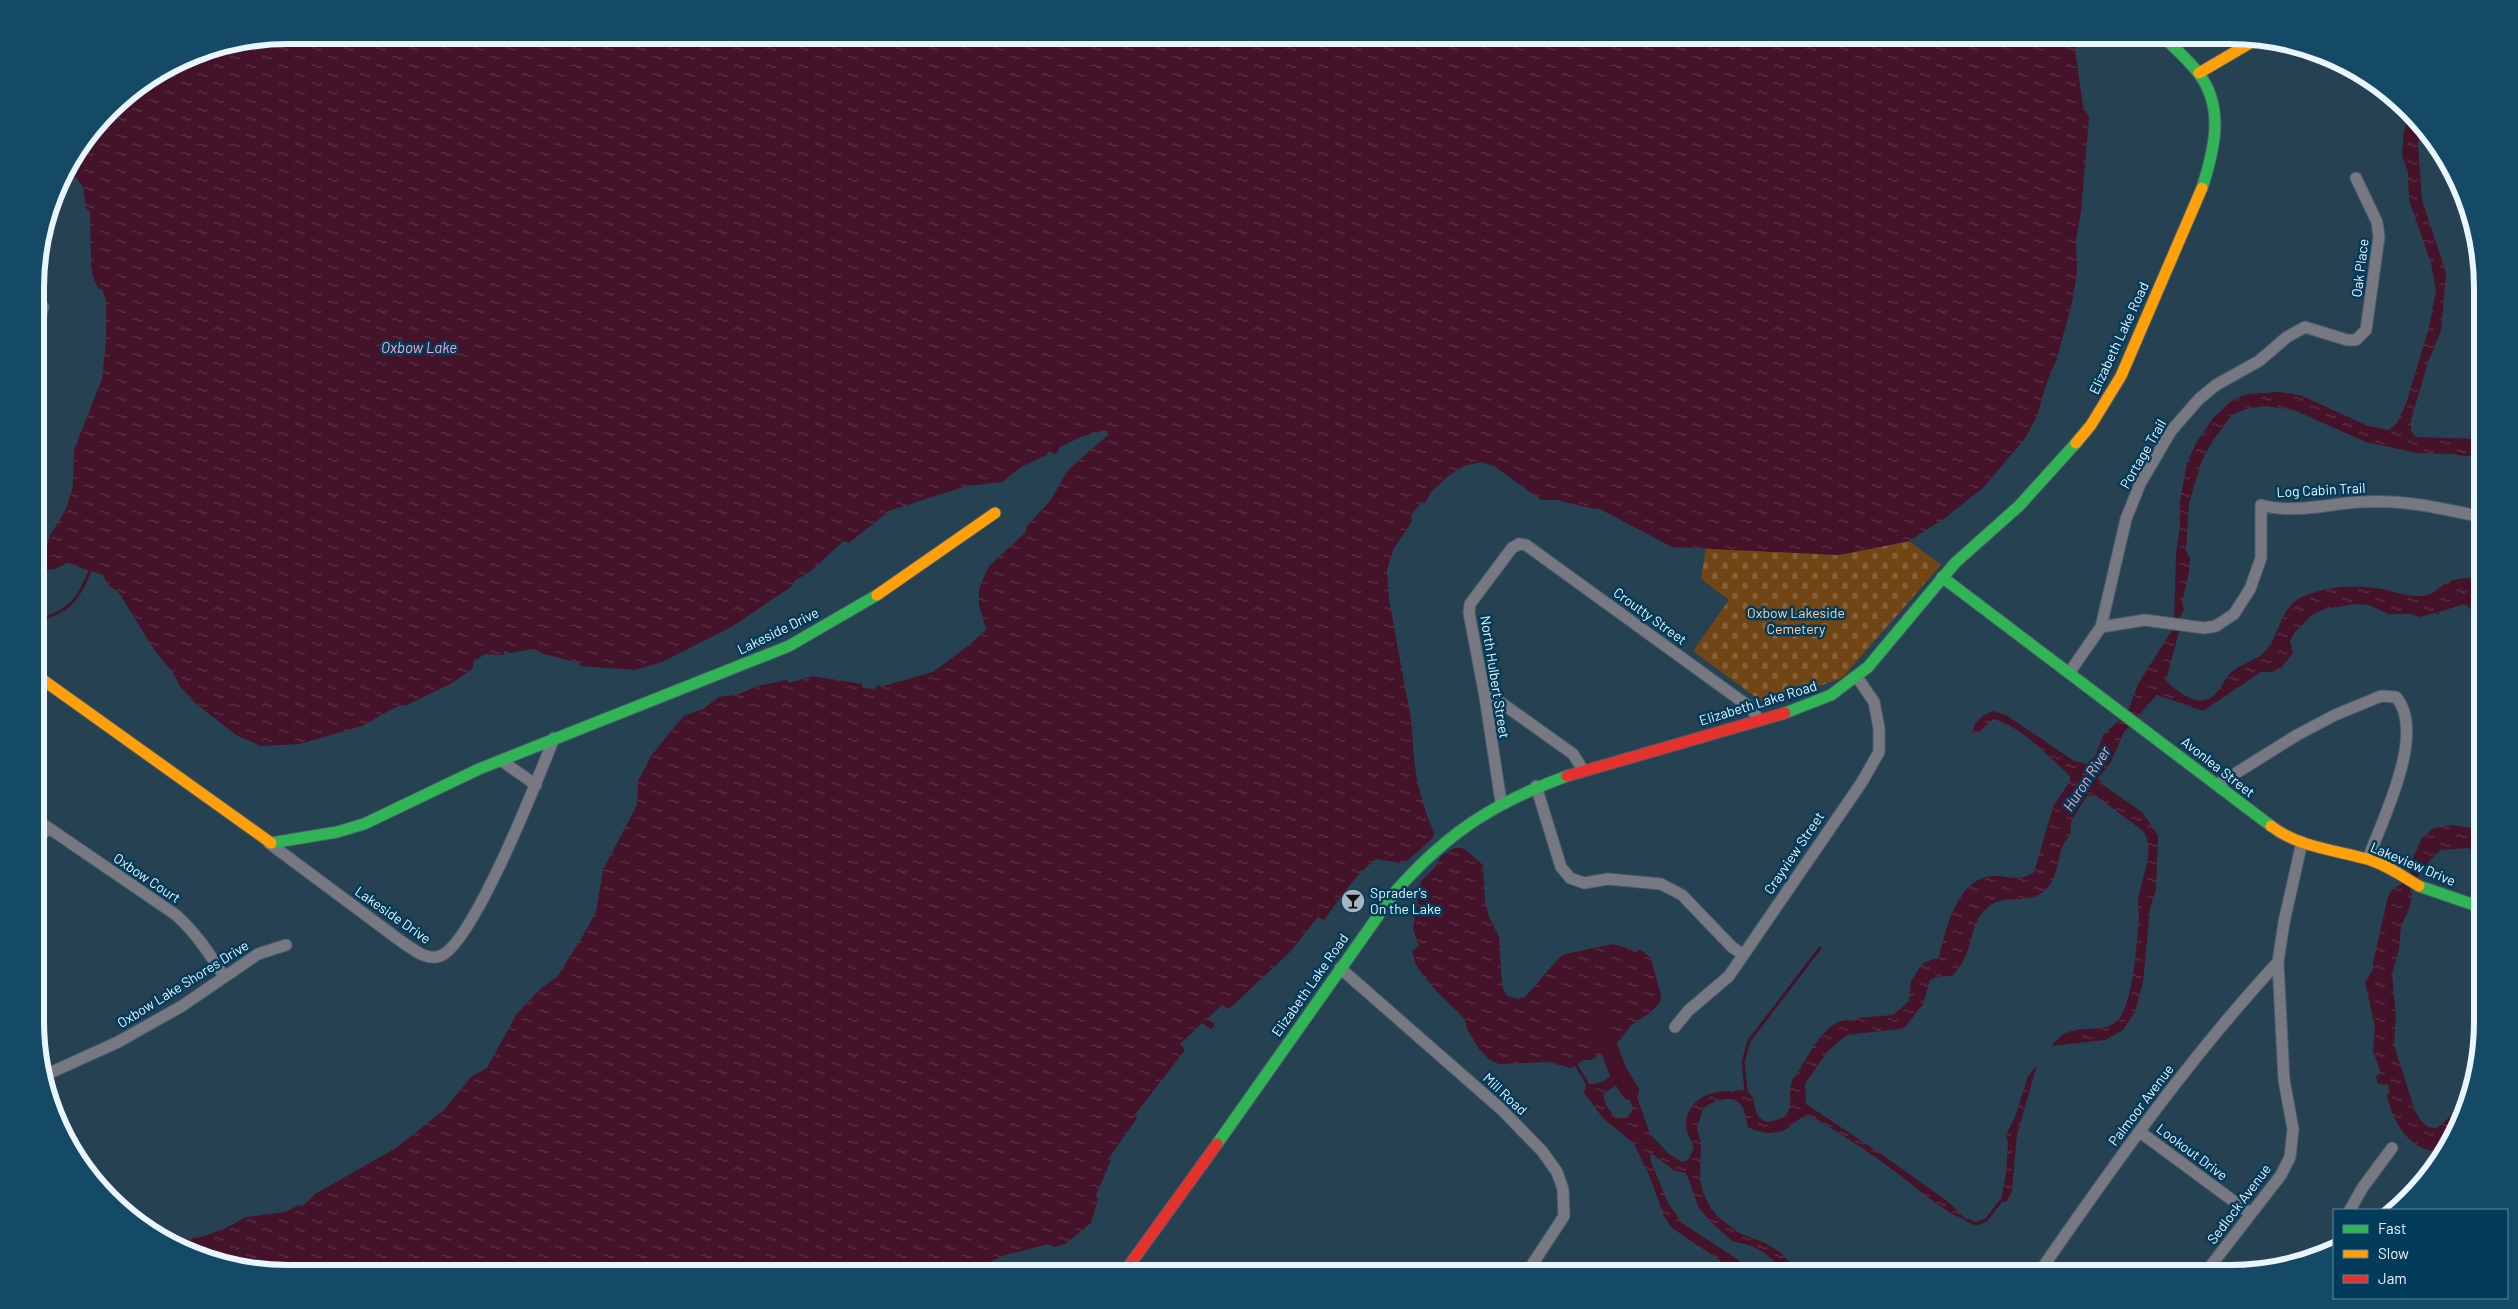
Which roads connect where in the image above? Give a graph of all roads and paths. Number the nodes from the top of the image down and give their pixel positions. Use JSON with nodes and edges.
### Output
{"nodes":[{"id":1,"x":2171,"y":44,"type":"edge"},
{"id":2,"x":2247,"y":44,"type":"edge"},
{"id":3,"x":2198,"y":73,"type":"junction"},
{"id":4,"x":2356,"y":178,"type":"dead end"},
{"id":5,"x":2362,"y":335,"type":"joint"},
{"id":6,"x":995,"y":513,"type":"dead end"},
{"id":7,"x":2474,"y":515,"type":"edge"},
{"id":8,"x":1519,"y":544,"type":"joint"},
{"id":9,"x":1942,"y":577,"type":"junction"},
{"id":10,"x":2101,"y":627,"type":"junction"},
{"id":11,"x":2069,"y":673,"type":"junction"},
{"id":12,"x":1857,"y":677,"type":"junction"},
{"id":13,"x":44,"y":681,"type":"edge"},
{"id":14,"x":1485,"y":697,"type":"junction"},
{"id":15,"x":1759,"y":720,"type":"junction"},
{"id":16,"x":554,"y":738,"type":"junction"},
{"id":17,"x":502,"y":761,"type":"junction"},
{"id":18,"x":1583,"y":770,"type":"junction"},
{"id":19,"x":536,"y":785,"type":"junction"},
{"id":20,"x":2217,"y":785,"type":"junction"},
{"id":21,"x":1536,"y":786,"type":"junction"},
{"id":22,"x":1501,"y":802,"type":"junction"},
{"id":23,"x":44,"y":826,"type":"edge"},
{"id":24,"x":47,"y":828,"type":"junction"},
{"id":25,"x":44,"y":832,"type":"edge"},
{"id":26,"x":2302,"y":842,"type":"junction"},
{"id":27,"x":269,"y":843,"type":"junction"},
{"id":28,"x":2368,"y":859,"type":"junction"},
{"id":29,"x":2474,"y":905,"type":"edge"},
{"id":30,"x":286,"y":945,"type":"dead end"},
{"id":31,"x":1742,"y":954,"type":"junction"},
{"id":32,"x":2278,"y":962,"type":"junction"},
{"id":33,"x":1340,"y":968,"type":"junction"},
{"id":34,"x":224,"y":977,"type":"junction"},
{"id":35,"x":1675,"y":1028,"type":"dead end"},
{"id":36,"x":49,"y":1073,"type":"edge"},
{"id":37,"x":2140,"y":1132,"type":"junction"},
{"id":38,"x":2392,"y":1148,"type":"dead end"},
{"id":39,"x":2351,"y":1209,"type":"edge"},
{"id":40,"x":2250,"y":1214,"type":"junction"},
{"id":41,"x":1130,"y":1265,"type":"edge"},
{"id":42,"x":1532,"y":1265,"type":"edge"},
{"id":43,"x":2044,"y":1265,"type":"edge"},
{"id":44,"x":2212,"y":1265,"type":"edge"}],
"edges":[{"from":1,"to":3,"type":"street","name":"Elizabeth Lake Road"},
{"from":2,"to":3,"type":"street"},
{"from":3,"to":9,"type":"street","name":"Elizabeth Lake Road"},
{"from":4,"to":5,"type":"street","name":"Oak Place"},
{"from":5,"to":10,"type":"street","name":"Portage Trail"},
{"from":6,"to":16,"type":"street","name":"Lakeside Drive"},
{"from":7,"to":10,"type":"street","name":"Log Cabin Trail"},
{"from":8,"to":14,"type":"street","name":"North Hulbert Street"},
{"from":8,"to":15,"type":"street","name":"Croutty Street"},
{"from":9,"to":11,"type":"street","name":"Avonlea Street"},
{"from":9,"to":12,"type":"street","name":"Elizabeth Lake Road"},
{"from":10,"to":11,"type":"street"},
{"from":11,"to":20,"type":"street","name":"Avonlea Street"},
{"from":12,"to":15,"type":"street","name":"Elizabeth Lake Road"},
{"from":12,"to":31,"type":"street","name":"Crayview Street"},
{"from":13,"to":27,"type":"street","name":"Lakeside Drive"},
{"from":14,"to":18,"type":"street"},
{"from":14,"to":22,"type":"street","name":"North Hulbert Street"},
{"from":15,"to":18,"type":"street","name":"Elizabeth Lake Road"},
{"from":16,"to":17,"type":"street","name":"Lakeside Drive"},
{"from":16,"to":19,"type":"street","name":"Lakeside Drive"},
{"from":17,"to":19,"type":"street"},
{"from":17,"to":27,"type":"street","name":"Lakeside Drive"},
{"from":18,"to":21,"type":"street","name":"Elizabeth Lake Road"},
{"from":19,"to":27,"type":"street","name":"Lakeside Drive"},
{"from":20,"to":26,"type":"street","name":"Avonlea Street"},
{"from":20,"to":28,"type":"street"},
{"from":21,"to":22,"type":"street","name":"Elizabeth Lake Road"},
{"from":21,"to":31,"type":"street"},
{"from":22,"to":33,"type":"street","name":"Elizabeth Lake Road"},
{"from":23,"to":24,"type":"street","name":"Oxbow Court"},
{"from":24,"to":25,"type":"street"},
{"from":24,"to":34,"type":"street","name":"Oxbow Court"},
{"from":26,"to":28,"type":"street","name":"Lakeview Drive"},
{"from":26,"to":32,"type":"street"},
{"from":28,"to":29,"type":"street","name":"Lakeview Drive"},
{"from":30,"to":34,"type":"street","name":"Oxbow Lake Shores Drive"},
{"from":31,"to":35,"type":"street","name":"Crayview Street"},
{"from":32,"to":37,"type":"street","name":"Palmoor Avenue"},
{"from":32,"to":40,"type":"street","name":"Sedlock Avenue"},
{"from":33,"to":41,"type":"street","name":"Elizabeth Lake Road"},
{"from":33,"to":42,"type":"street","name":"Mill Road"},
{"from":34,"to":36,"type":"street","name":"Oxbow Lake Shores Drive"},
{"from":37,"to":40,"type":"street","name":"Lookout Drive"},
{"from":37,"to":43,"type":"street","name":"Palmoor Avenue"},
{"from":38,"to":39,"type":"street"},
{"from":40,"to":44,"type":"street","name":"Sedlock Avenue"}]}
